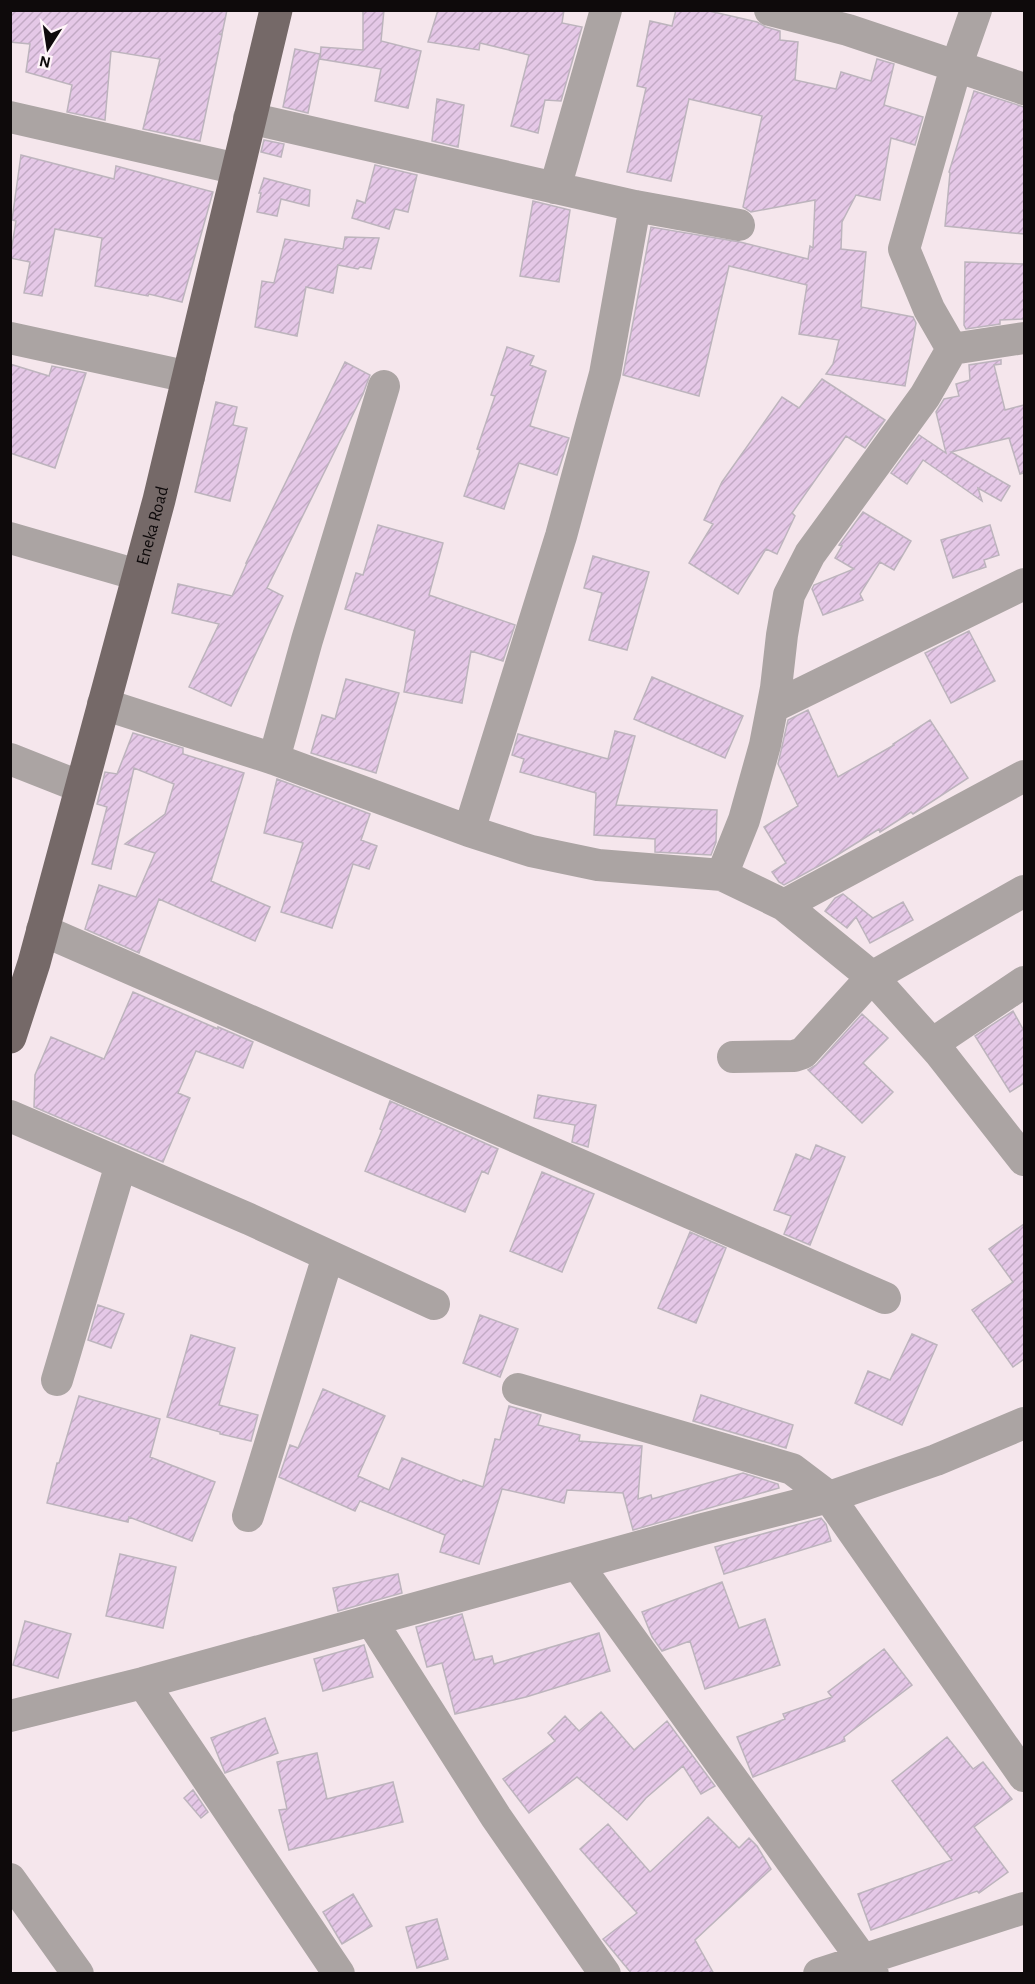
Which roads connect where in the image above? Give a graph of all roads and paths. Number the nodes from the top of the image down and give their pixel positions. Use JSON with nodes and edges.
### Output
{"nodes":[{"id":1,"x":276,"y":10,"type":"edge"},
{"id":2,"x":606,"y":10,"type":"edge"},
{"id":3,"x":770,"y":10,"type":"edge"},
{"id":4,"x":976,"y":10,"type":"edge"},
{"id":5,"x":956,"y":67,"type":"junction"},
{"id":6,"x":1024,"y":89,"type":"edge"},
{"id":7,"x":10,"y":117,"type":"edge"},
{"id":8,"x":249,"y":118,"type":"junction"},
{"id":9,"x":238,"y":169,"type":"junction"},
{"id":10,"x":555,"y":188,"type":"junction"},
{"id":11,"x":635,"y":206,"type":"junction"},
{"id":12,"x":739,"y":225,"type":"dead end"},
{"id":13,"x":10,"y":338,"type":"edge"},
{"id":14,"x":1024,"y":338,"type":"edge"},
{"id":15,"x":952,"y":349,"type":"junction"},
{"id":16,"x":189,"y":377,"type":"junction"},
{"id":17,"x":384,"y":386,"type":"dead end"},
{"id":18,"x":10,"y":538,"type":"edge"},
{"id":19,"x":138,"y":575,"type":"junction"},
{"id":20,"x":1024,"y":584,"type":"edge"},
{"id":21,"x":103,"y":704,"type":"junction"},
{"id":22,"x":772,"y":707,"type":"junction"},
{"id":23,"x":10,"y":759,"type":"edge"},
{"id":24,"x":274,"y":759,"type":"junction"},
{"id":25,"x":1024,"y":776,"type":"edge"},
{"id":26,"x":81,"y":787,"type":"junction"},
{"id":27,"x":469,"y":831,"type":"junction"},
{"id":28,"x":722,"y":875,"type":"junction"},
{"id":29,"x":1024,"y":891,"type":"edge"},
{"id":30,"x":784,"y":905,"type":"junction"},
{"id":31,"x":42,"y":930,"type":"junction"},
{"id":32,"x":872,"y":977,"type":"junction"},
{"id":33,"x":1024,"y":982,"type":"edge"},
{"id":34,"x":10,"y":1037,"type":"edge"},
{"id":35,"x":932,"y":1044,"type":"junction"},
{"id":36,"x":733,"y":1057,"type":"dead end"},
{"id":37,"x":10,"y":1116,"type":"edge"},
{"id":38,"x":1024,"y":1160,"type":"edge"},
{"id":39,"x":121,"y":1164,"type":"junction"},
{"id":40,"x":328,"y":1256,"type":"junction"},
{"id":41,"x":885,"y":1298,"type":"dead end"},
{"id":42,"x":434,"y":1304,"type":"dead end"},
{"id":43,"x":57,"y":1380,"type":"dead end"},
{"id":44,"x":518,"y":1389,"type":"dead end"},
{"id":45,"x":1024,"y":1423,"type":"edge"},
{"id":46,"x":830,"y":1497,"type":"junction"},
{"id":47,"x":249,"y":1516,"type":"dead end"},
{"id":48,"x":577,"y":1564,"type":"junction"},
{"id":49,"x":372,"y":1622,"type":"junction"},
{"id":50,"x":143,"y":1683,"type":"junction"},
{"id":51,"x":10,"y":1716,"type":"edge"},
{"id":52,"x":1024,"y":1776,"type":"edge"},
{"id":53,"x":10,"y":1879,"type":"edge"},
{"id":54,"x":1024,"y":1908,"type":"edge"},
{"id":55,"x":869,"y":1967,"type":"edge"},
{"id":56,"x":78,"y":1974,"type":"edge"},
{"id":57,"x":339,"y":1974,"type":"edge"},
{"id":58,"x":605,"y":1974,"type":"edge"},
{"id":59,"x":819,"y":1974,"type":"edge"}],
"edges":[{"from":1,"to":8,"type":"main road","name":"Eneka Road"},
{"from":2,"to":10,"type":"street"},
{"from":3,"to":5,"type":"street"},
{"from":4,"to":5,"type":"street"},
{"from":5,"to":6,"type":"street"},
{"from":5,"to":15,"type":"street"},
{"from":7,"to":9,"type":"street"},
{"from":8,"to":9,"type":"main road","name":"Eneka Road"},
{"from":8,"to":10,"type":"street"},
{"from":9,"to":16,"type":"main road","name":"Eneka Road"},
{"from":10,"to":11,"type":"street"},
{"from":11,"to":12,"type":"street"},
{"from":11,"to":27,"type":"street"},
{"from":13,"to":16,"type":"street"},
{"from":14,"to":15,"type":"street"},
{"from":15,"to":22,"type":"street"},
{"from":16,"to":19,"type":"main road","name":"Eneka Road"},
{"from":17,"to":24,"type":"street"},
{"from":18,"to":19,"type":"street"},
{"from":19,"to":21,"type":"main road","name":"Eneka Road"},
{"from":20,"to":22,"type":"street"},
{"from":21,"to":24,"type":"street"},
{"from":21,"to":26,"type":"main road","name":"Eneka Road"},
{"from":22,"to":28,"type":"street"},
{"from":23,"to":26,"type":"street"},
{"from":24,"to":27,"type":"street"},
{"from":25,"to":30,"type":"street"},
{"from":26,"to":31,"type":"main road","name":"Eneka Road"},
{"from":27,"to":28,"type":"street"},
{"from":28,"to":30,"type":"street"},
{"from":29,"to":32,"type":"street"},
{"from":30,"to":32,"type":"street"},
{"from":31,"to":34,"type":"main road","name":"Eneka Road"},
{"from":31,"to":41,"type":"street"},
{"from":32,"to":35,"type":"street"},
{"from":32,"to":36,"type":"street"},
{"from":33,"to":35,"type":"street"},
{"from":35,"to":38,"type":"street"},
{"from":37,"to":39,"type":"street"},
{"from":39,"to":40,"type":"street"},
{"from":39,"to":43,"type":"street"},
{"from":40,"to":42,"type":"street"},
{"from":40,"to":47,"type":"street"},
{"from":44,"to":46,"type":"street"},
{"from":45,"to":46,"type":"street"},
{"from":46,"to":48,"type":"street"},
{"from":46,"to":52,"type":"street"},
{"from":48,"to":49,"type":"street"},
{"from":48,"to":55,"type":"street"},
{"from":49,"to":50,"type":"street"},
{"from":49,"to":58,"type":"street"},
{"from":50,"to":51,"type":"street"},
{"from":50,"to":57,"type":"street"},
{"from":53,"to":56,"type":"street"},
{"from":54,"to":55,"type":"street"},
{"from":55,"to":59,"type":"street"}]}
